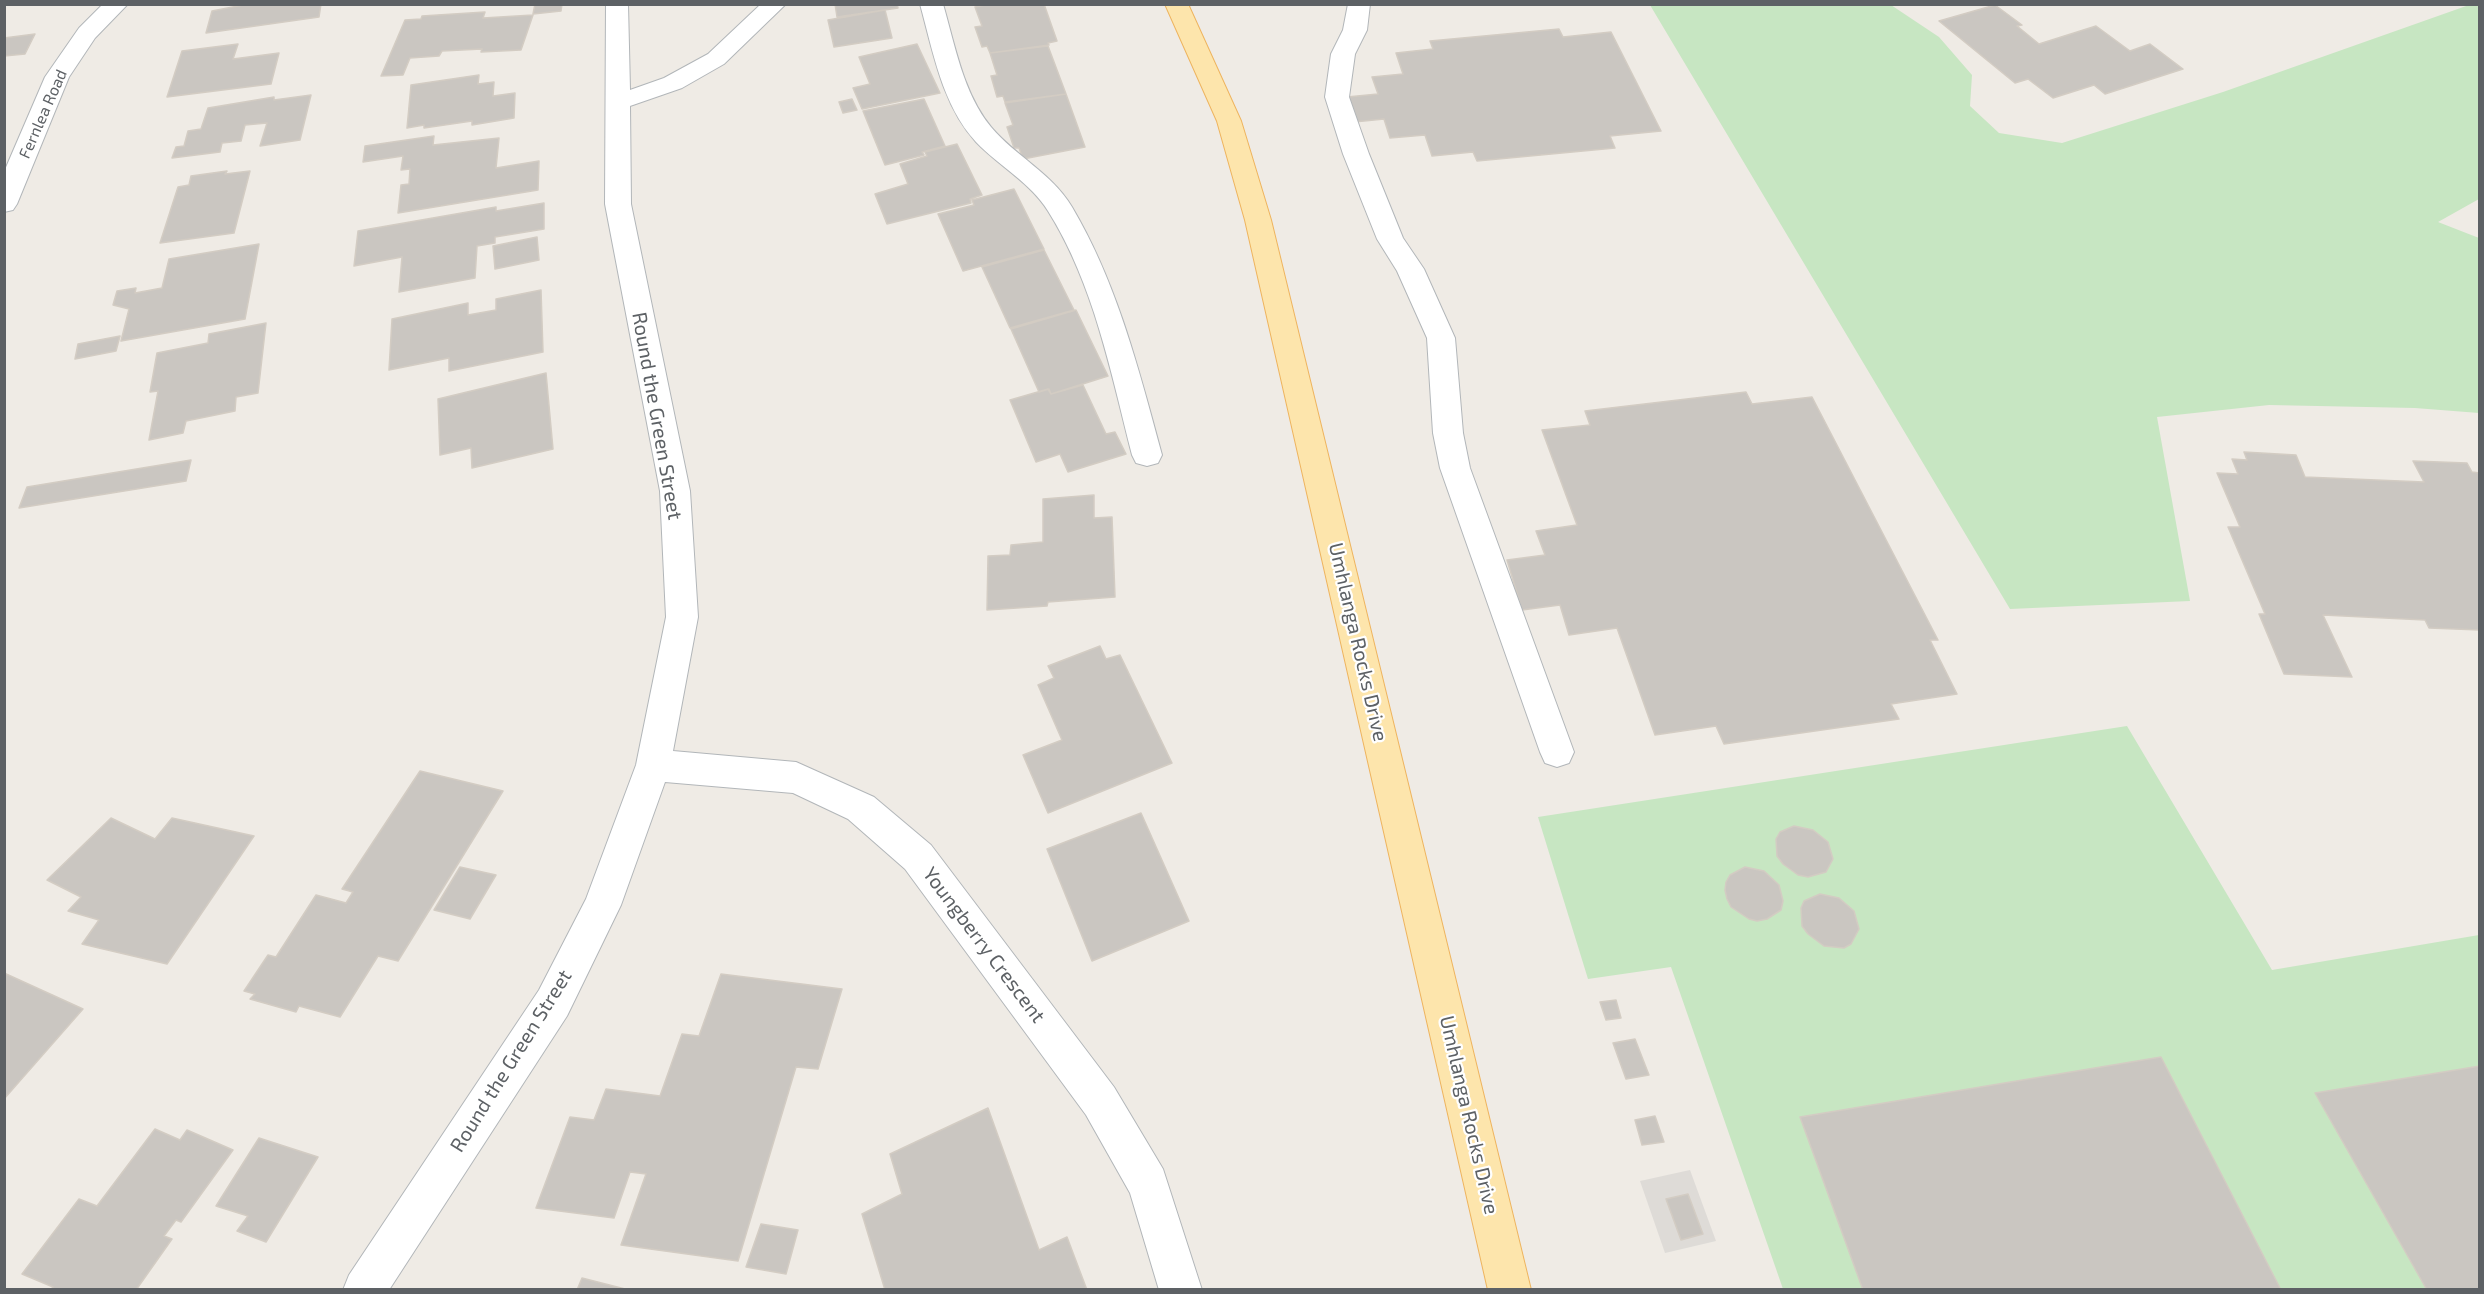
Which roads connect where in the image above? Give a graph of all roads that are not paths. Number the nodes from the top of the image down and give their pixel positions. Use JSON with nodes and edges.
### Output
{"nodes":[{"id":1,"x":117,"y":4,"type":"edge"},
{"id":2,"x":617,"y":4,"type":"edge"},
{"id":3,"x":775,"y":4,"type":"edge"},
{"id":4,"x":931,"y":4,"type":"edge"},
{"id":5,"x":1181,"y":4,"type":"edge"},
{"id":6,"x":1359,"y":4,"type":"edge"},
{"id":7,"x":1176,"y":5,"type":"edge"},
{"id":8,"x":617,"y":102,"type":"junction"},
{"id":9,"x":4,"y":204,"type":"edge"},
{"id":10,"x":1146,"y":455,"type":"dead end"},
{"id":11,"x":1557,"y":752,"type":"dead end"},
{"id":12,"x":654,"y":765,"type":"junction"},
{"id":13,"x":364,"y":1290,"type":"edge"},
{"id":14,"x":1181,"y":1290,"type":"edge"},
{"id":15,"x":1510,"y":1290,"type":"edge"}],
"edges":[{"from":1,"to":9,"type":"street","name":"Fernlea Road"},
{"from":2,"to":8,"type":"street","name":"Round the Green Street"},
{"from":3,"to":8,"type":"street"},
{"from":4,"to":10,"type":"street"},
{"from":5,"to":7,"type":"street"},
{"from":6,"to":11,"type":"street"},
{"from":7,"to":15,"type":"main road","name":"Umhlanga Rocks Drive"},
{"from":8,"to":12,"type":"street","name":"Round the Green Street"},
{"from":12,"to":13,"type":"street","name":"Round the Green Street"},
{"from":12,"to":14,"type":"street","name":"Youngberry Crescent"}]}
